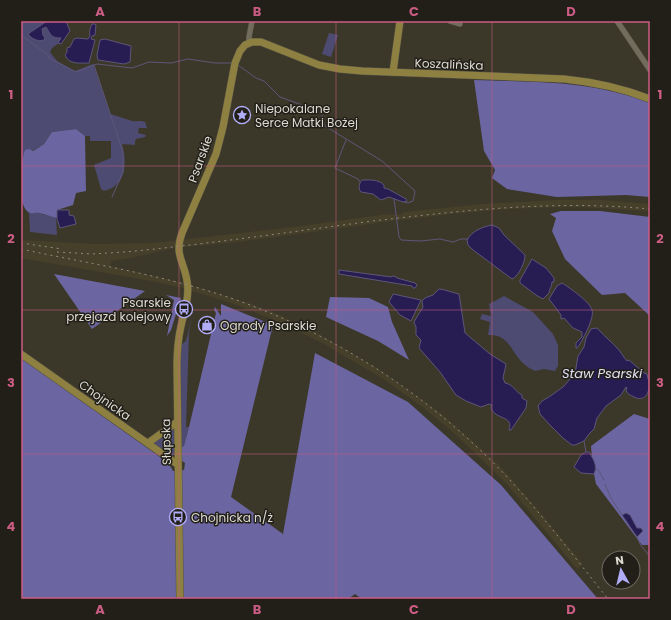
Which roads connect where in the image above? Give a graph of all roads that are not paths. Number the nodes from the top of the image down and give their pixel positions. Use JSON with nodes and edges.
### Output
{"nodes":[{"id":1,"x":252,"y":21,"type":"edge"},
{"id":2,"x":400,"y":21,"type":"edge"},
{"id":3,"x":450,"y":21,"type":"edge"},
{"id":4,"x":617,"y":21,"type":"edge"},
{"id":5,"x":460,"y":24,"type":"dead end"},
{"id":6,"x":250,"y":42,"type":"junction"},
{"id":7,"x":650,"y":70,"type":"edge"},
{"id":8,"x":393,"y":72,"type":"junction"},
{"id":9,"x":650,"y":99,"type":"edge"},
{"id":10,"x":188,"y":285,"type":"joint"},
{"id":11,"x":21,"y":354,"type":"edge"},
{"id":12,"x":177,"y":422,"type":"junction"},
{"id":13,"x":148,"y":443,"type":"junction"},
{"id":14,"x":177,"y":464,"type":"junction"},
{"id":15,"x":180,"y":599,"type":"edge"}],
"edges":[{"from":1,"to":6,"type":"street"},
{"from":2,"to":8,"type":"street"},
{"from":3,"to":5,"type":"street"},
{"from":4,"to":7,"type":"street"},
{"from":6,"to":8,"type":"street","name":"Koszalińska"},
{"from":6,"to":10,"type":"street","name":"Psarskie"},
{"from":8,"to":9,"type":"street","name":"Koszalińska"},
{"from":10,"to":12,"type":"street","name":"Słupska"},
{"from":11,"to":13,"type":"street","name":"Chojnicka"},
{"from":12,"to":13,"type":"street"},
{"from":12,"to":14,"type":"street","name":"Słupska"},
{"from":13,"to":14,"type":"street","name":"Chojnicka"},
{"from":14,"to":15,"type":"street","name":"Słupska"}]}
